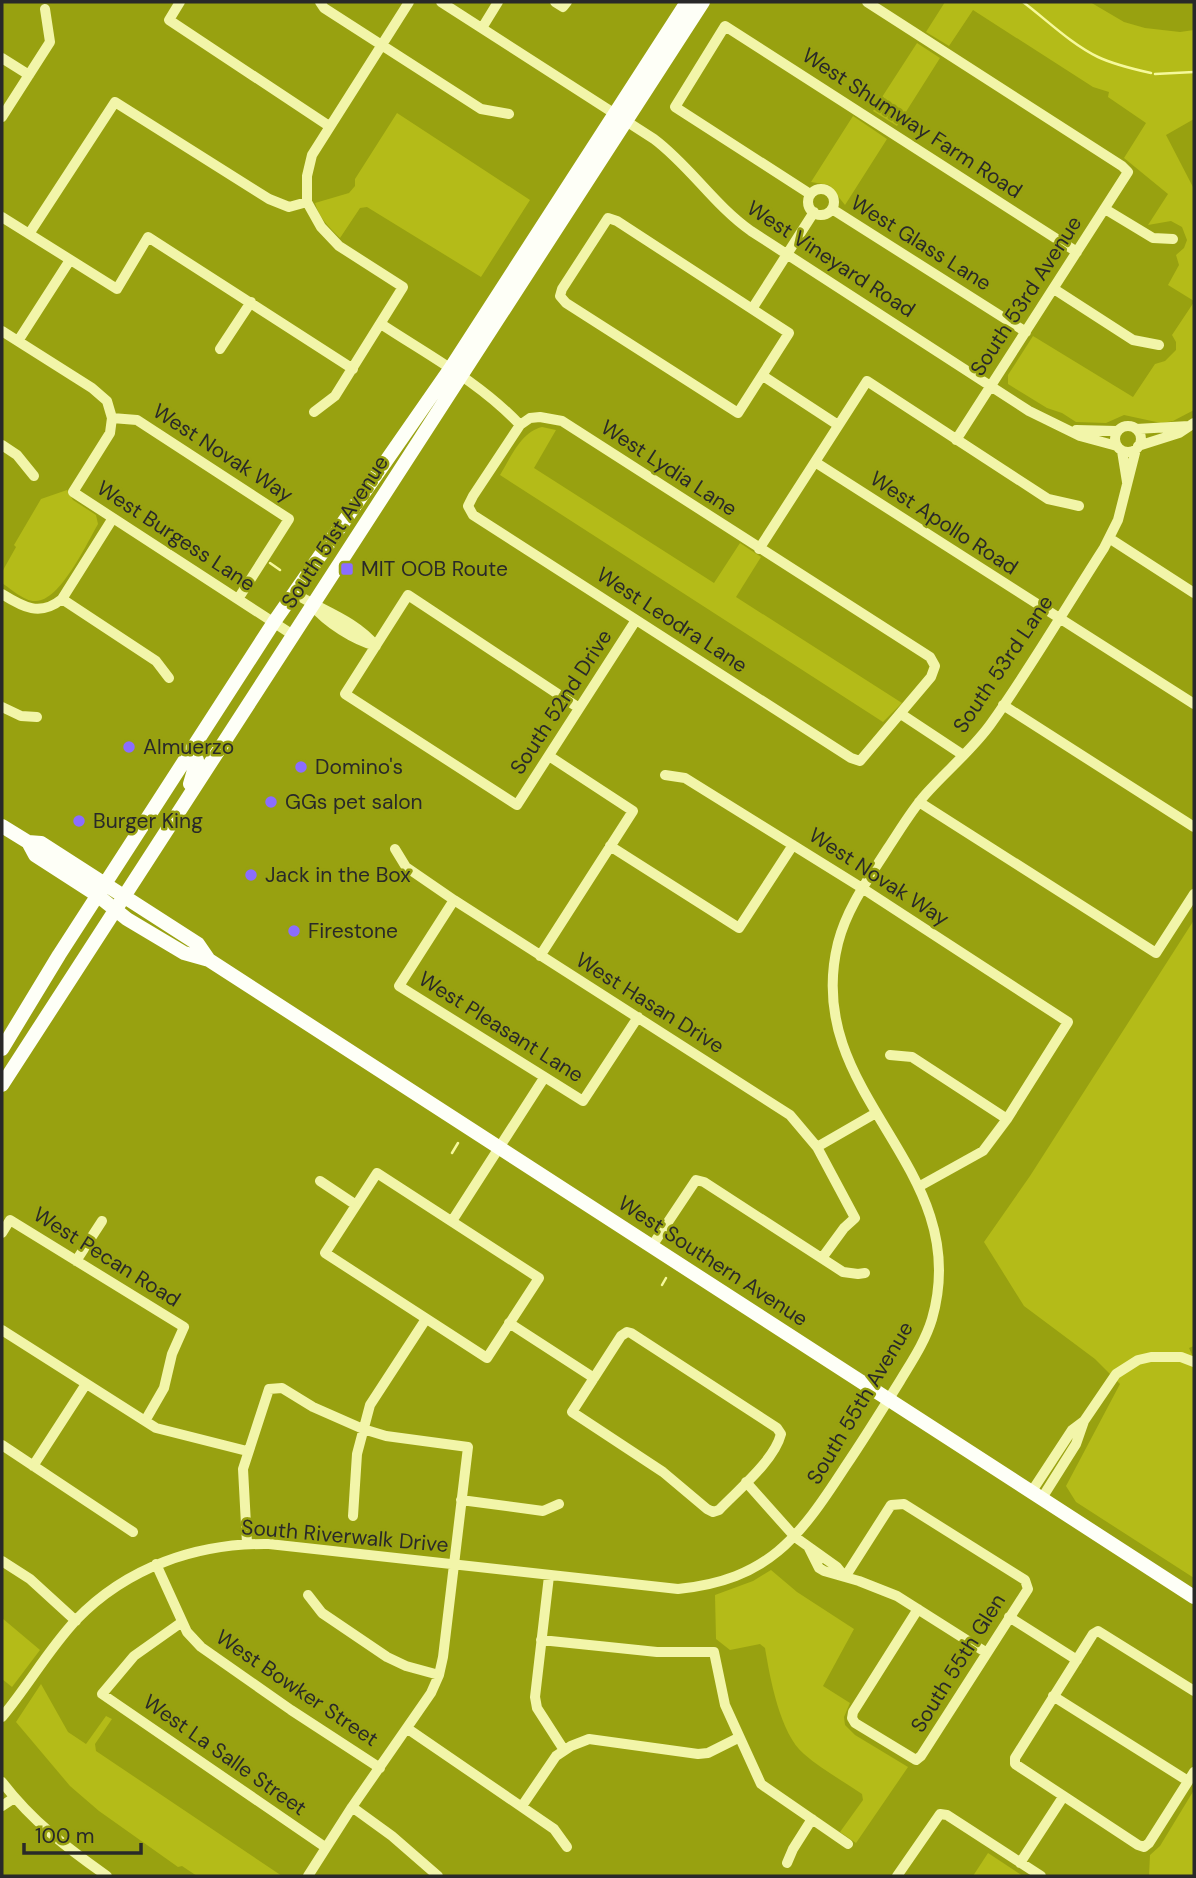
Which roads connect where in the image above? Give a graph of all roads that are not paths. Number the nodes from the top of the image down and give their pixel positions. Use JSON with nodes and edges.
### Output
{"nodes":[{"id":1,"x":57,"y":2,"type":"edge"},
{"id":2,"x":180,"y":2,"type":"edge"},
{"id":3,"x":320,"y":2,"type":"edge"},
{"id":4,"x":410,"y":2,"type":"edge"},
{"id":5,"x":441,"y":2,"type":"edge"},
{"id":6,"x":498,"y":2,"type":"edge"},
{"id":7,"x":687,"y":2,"type":"edge"},
{"id":8,"x":703,"y":2,"type":"edge"},
{"id":9,"x":867,"y":2,"type":"edge"},
{"id":10,"x":42,"y":5,"type":"edge"},
{"id":11,"x":482,"y":28,"type":"junction"},
{"id":12,"x":382,"y":45,"type":"junction"},
{"id":13,"x":2,"y":58,"type":"edge"},
{"id":14,"x":29,"y":75,"type":"junction"},
{"id":15,"x":509,"y":114,"type":"dead end"},
{"id":16,"x":2,"y":117,"type":"edge"},
{"id":17,"x":621,"y":117,"type":"junction"},
{"id":18,"x":329,"y":126,"type":"junction"},
{"id":19,"x":810,"y":194,"type":"junction"},
{"id":20,"x":307,"y":202,"type":"junction"},
{"id":21,"x":832,"y":209,"type":"junction"},
{"id":22,"x":1105,"y":209,"type":"junction"},
{"id":23,"x":814,"y":212,"type":"junction"},
{"id":24,"x":2,"y":217,"type":"edge"},
{"id":25,"x":29,"y":234,"type":"junction"},
{"id":26,"x":1173,"y":239,"type":"dead end"},
{"id":27,"x":1077,"y":253,"type":"junction"},
{"id":28,"x":787,"y":255,"type":"junction"},
{"id":29,"x":69,"y":260,"type":"junction"},
{"id":30,"x":1054,"y":289,"type":"junction"},
{"id":31,"x":251,"y":302,"type":"junction"},
{"id":32,"x":752,"y":309,"type":"junction"},
{"id":33,"x":381,"y":324,"type":"junction"},
{"id":34,"x":2,"y":331,"type":"edge"},
{"id":35,"x":1026,"y":332,"type":"junction"},
{"id":36,"x":18,"y":341,"type":"junction"},
{"id":37,"x":1159,"y":345,"type":"dead end"},
{"id":38,"x":219,"y":349,"type":"dead end"},
{"id":39,"x":353,"y":369,"type":"junction"},
{"id":40,"x":456,"y":373,"type":"junction"},
{"id":41,"x":762,"y":376,"type":"junction"},
{"id":42,"x":991,"y":386,"type":"junction"},
{"id":43,"x":314,"y":412,"type":"dead end"},
{"id":44,"x":112,"y":418,"type":"junction"},
{"id":45,"x":1191,"y":424,"type":"edge"},
{"id":46,"x":520,"y":425,"type":"junction"},
{"id":47,"x":838,"y":425,"type":"junction"},
{"id":48,"x":1136,"y":429,"type":"junction"},
{"id":49,"x":1073,"y":431,"type":"junction"},
{"id":50,"x":1117,"y":431,"type":"junction"},
{"id":51,"x":956,"y":440,"type":"junction"},
{"id":52,"x":2,"y":445,"type":"edge"},
{"id":53,"x":1119,"y":448,"type":"junction"},
{"id":54,"x":1137,"y":448,"type":"junction"},
{"id":55,"x":815,"y":462,"type":"junction"},
{"id":56,"x":34,"y":477,"type":"dead end"},
{"id":57,"x":1127,"y":482,"type":"junction"},
{"id":58,"x":1079,"y":506,"type":"dead end"},
{"id":59,"x":113,"y":518,"type":"junction"},
{"id":60,"x":1109,"y":538,"type":"junction"},
{"id":61,"x":759,"y":549,"type":"junction"},
{"id":62,"x":294,"y":593,"type":"junction"},
{"id":63,"x":1194,"y":593,"type":"edge"},
{"id":64,"x":2,"y":594,"type":"edge"},
{"id":65,"x":62,"y":599,"type":"junction"},
{"id":66,"x":238,"y":599,"type":"junction"},
{"id":67,"x":312,"y":605,"type":"junction"},
{"id":68,"x":636,"y":620,"type":"junction"},
{"id":69,"x":1058,"y":620,"type":"junction"},
{"id":70,"x":274,"y":622,"type":"junction"},
{"id":71,"x":293,"y":635,"type":"junction"},
{"id":72,"x":376,"y":646,"type":"junction"},
{"id":73,"x":169,"y":678,"type":"dead end"},
{"id":74,"x":1194,"y":704,"type":"edge"},
{"id":75,"x":1003,"y":705,"type":"junction"},
{"id":76,"x":2,"y":707,"type":"edge"},
{"id":77,"x":579,"y":708,"type":"junction"},
{"id":78,"x":901,"y":714,"type":"junction"},
{"id":79,"x":37,"y":717,"type":"dead end"},
{"id":80,"x":190,"y":752,"type":"junction"},
{"id":81,"x":963,"y":755,"type":"junction"},
{"id":82,"x":549,"y":756,"type":"junction"},
{"id":83,"x":665,"y":775,"type":"dead end"},
{"id":84,"x":187,"y":799,"type":"junction"},
{"id":85,"x":919,"y":802,"type":"junction"},
{"id":86,"x":2,"y":826,"type":"edge"},
{"id":87,"x":1194,"y":827,"type":"edge"},
{"id":88,"x":793,"y":845,"type":"junction"},
{"id":89,"x":610,"y":846,"type":"junction"},
{"id":90,"x":395,"y":849,"type":"dead end"},
{"id":91,"x":862,"y":888,"type":"junction"},
{"id":92,"x":101,"y":890,"type":"junction"},
{"id":93,"x":1194,"y":894,"type":"edge"},
{"id":94,"x":123,"y":896,"type":"junction"},
{"id":95,"x":454,"y":900,"type":"junction"},
{"id":96,"x":115,"y":909,"type":"junction"},
{"id":97,"x":540,"y":956,"type":"junction"},
{"id":98,"x":209,"y":960,"type":"junction"},
{"id":99,"x":638,"y":1017,"type":"junction"},
{"id":100,"x":2,"y":1049,"type":"edge"},
{"id":101,"x":890,"y":1055,"type":"dead end"},
{"id":102,"x":544,"y":1078,"type":"junction"},
{"id":103,"x":2,"y":1085,"type":"edge"},
{"id":104,"x":876,"y":1113,"type":"junction"},
{"id":105,"x":1007,"y":1119,"type":"junction"},
{"id":106,"x":499,"y":1147,"type":"junction"},
{"id":107,"x":817,"y":1147,"type":"junction"},
{"id":108,"x":320,"y":1181,"type":"dead end"},
{"id":109,"x":920,"y":1186,"type":"junction"},
{"id":110,"x":356,"y":1205,"type":"junction"},
{"id":111,"x":452,"y":1220,"type":"junction"},
{"id":112,"x":102,"y":1221,"type":"dead end"},
{"id":113,"x":2,"y":1233,"type":"edge"},
{"id":114,"x":652,"y":1246,"type":"junction"},
{"id":115,"x":822,"y":1258,"type":"junction"},
{"id":116,"x":76,"y":1261,"type":"junction"},
{"id":117,"x":865,"y":1273,"type":"dead end"},
{"id":118,"x":426,"y":1319,"type":"junction"},
{"id":119,"x":509,"y":1323,"type":"junction"},
{"id":120,"x":2,"y":1330,"type":"edge"},
{"id":121,"x":1194,"y":1362,"type":"edge"},
{"id":122,"x":594,"y":1378,"type":"junction"},
{"id":123,"x":86,"y":1384,"type":"junction"},
{"id":124,"x":888,"y":1399,"type":"junction"},
{"id":125,"x":145,"y":1421,"type":"junction"},
{"id":126,"x":363,"y":1429,"type":"junction"},
{"id":127,"x":2,"y":1446,"type":"edge"},
{"id":128,"x":247,"y":1451,"type":"junction"},
{"id":129,"x":33,"y":1466,"type":"junction"},
{"id":130,"x":746,"y":1482,"type":"junction"},
{"id":131,"x":1037,"y":1494,"type":"junction"},
{"id":132,"x":461,"y":1500,"type":"junction"},
{"id":133,"x":559,"y":1504,"type":"dead end"},
{"id":134,"x":353,"y":1516,"type":"dead end"},
{"id":135,"x":133,"y":1532,"type":"dead end"},
{"id":136,"x":795,"y":1537,"type":"junction"},
{"id":137,"x":247,"y":1543,"type":"junction"},
{"id":138,"x":2,"y":1561,"type":"edge"},
{"id":139,"x":156,"y":1564,"type":"junction"},
{"id":140,"x":454,"y":1565,"type":"junction"},
{"id":141,"x":750,"y":1570,"type":"joint"},
{"id":142,"x":549,"y":1576,"type":"junction"},
{"id":143,"x":845,"y":1577,"type":"junction"},
{"id":144,"x":309,"y":1595,"type":"dead end"},
{"id":145,"x":1194,"y":1597,"type":"edge"},
{"id":146,"x":918,"y":1609,"type":"junction"},
{"id":147,"x":1009,"y":1617,"type":"junction"},
{"id":148,"x":76,"y":1621,"type":"junction"},
{"id":149,"x":182,"y":1622,"type":"junction"},
{"id":150,"x":541,"y":1640,"type":"junction"},
{"id":151,"x":987,"y":1653,"type":"junction"},
{"id":152,"x":1077,"y":1660,"type":"junction"},
{"id":153,"x":439,"y":1675,"type":"junction"},
{"id":154,"x":1194,"y":1691,"type":"edge"},
{"id":155,"x":1054,"y":1696,"type":"junction"},
{"id":156,"x":2,"y":1717,"type":"edge"},
{"id":157,"x":408,"y":1728,"type":"junction"},
{"id":158,"x":738,"y":1738,"type":"junction"},
{"id":159,"x":564,"y":1749,"type":"junction"},
{"id":160,"x":380,"y":1768,"type":"junction"},
{"id":161,"x":1191,"y":1777,"type":"edge"},
{"id":162,"x":2,"y":1782,"type":"edge"},
{"id":163,"x":1063,"y":1797,"type":"junction"},
{"id":164,"x":14,"y":1798,"type":"junction"},
{"id":165,"x":2,"y":1806,"type":"edge"},
{"id":166,"x":522,"y":1806,"type":"junction"},
{"id":167,"x":352,"y":1807,"type":"junction"},
{"id":168,"x":812,"y":1819,"type":"junction"},
{"id":169,"x":848,"y":1844,"type":"dead end"},
{"id":170,"x":325,"y":1847,"type":"junction"},
{"id":171,"x":567,"y":1847,"type":"dead end"},
{"id":172,"x":788,"y":1863,"type":"dead end"},
{"id":173,"x":1020,"y":1863,"type":"junction"},
{"id":174,"x":107,"y":1876,"type":"edge"},
{"id":175,"x":308,"y":1876,"type":"edge"},
{"id":176,"x":438,"y":1876,"type":"edge"},
{"id":177,"x":897,"y":1876,"type":"edge"},
{"id":178,"x":1041,"y":1876,"type":"edge"}],
"edges":[{"from":1,"to":10,"type":"street"},
{"from":2,"to":18,"type":"street"},
{"from":3,"to":12,"type":"street"},
{"from":4,"to":12,"type":"street"},
{"from":5,"to":11,"type":"street","name":"West Vineyard Road"},
{"from":6,"to":11,"type":"street"},
{"from":7,"to":17,"type":"main road","name":"South 51st Avenue"},
{"from":8,"to":17,"type":"main road","name":"South 51st Avenue"},
{"from":9,"to":22,"type":"street","name":"South 53rd Avenue"},
{"from":10,"to":14,"type":"street"},
{"from":11,"to":17,"type":"street","name":"West Vineyard Road"},
{"from":12,"to":15,"type":"street"},
{"from":12,"to":18,"type":"street"},
{"from":13,"to":14,"type":"street"},
{"from":14,"to":16,"type":"street"},
{"from":17,"to":28,"type":"street","name":"West Vineyard Road"},
{"from":17,"to":40,"type":"main road","name":"South 51st Avenue"},
{"from":18,"to":20,"type":"street"},
{"from":19,"to":21,"type":"street"},
{"from":19,"to":23,"type":"street"},
{"from":19,"to":27,"type":"street","name":"West Shumway Farm Road"},
{"from":20,"to":25,"type":"street"},
{"from":20,"to":33,"type":"street"},
{"from":21,"to":23,"type":"street"},
{"from":21,"to":35,"type":"street","name":"West Glass Lane"},
{"from":22,"to":26,"type":"street"},
{"from":22,"to":27,"type":"street","name":"South 53rd Avenue"},
{"from":23,"to":28,"type":"street"},
{"from":24,"to":25,"type":"street"},
{"from":25,"to":29,"type":"street"},
{"from":27,"to":30,"type":"street","name":"South 53rd Avenue"},
{"from":28,"to":32,"type":"street"},
{"from":28,"to":42,"type":"street","name":"West Vineyard Road"},
{"from":29,"to":31,"type":"street"},
{"from":29,"to":36,"type":"street"},
{"from":30,"to":35,"type":"street","name":"South 53rd Avenue"},
{"from":30,"to":37,"type":"street"},
{"from":31,"to":38,"type":"street"},
{"from":31,"to":39,"type":"street"},
{"from":32,"to":41,"type":"street"},
{"from":32,"to":41,"type":"street"},
{"from":33,"to":39,"type":"street"},
{"from":33,"to":40,"type":"street"},
{"from":34,"to":36,"type":"street"},
{"from":35,"to":42,"type":"street","name":"South 53rd Avenue"},
{"from":36,"to":44,"type":"street"},
{"from":39,"to":43,"type":"street"},
{"from":40,"to":46,"type":"street"},
{"from":40,"to":62,"type":"main road","name":"South 51st Avenue"},
{"from":40,"to":67,"type":"main road","name":"South 51st Avenue"},
{"from":41,"to":47,"type":"street"},
{"from":42,"to":49,"type":"street","name":"West Vineyard Road"},
{"from":42,"to":51,"type":"street","name":"South 53rd Avenue"},
{"from":44,"to":59,"type":"street","name":"West Burgess Lane"},
{"from":44,"to":66,"type":"street","name":"West Novak Way"},
{"from":45,"to":48,"type":"street"},
{"from":45,"to":54,"type":"street"},
{"from":46,"to":61,"type":"street","name":"West Lydia Lane"},
{"from":46,"to":68,"type":"street","name":"West Leodra Lane"},
{"from":47,"to":51,"type":"street"},
{"from":47,"to":55,"type":"street"},
{"from":48,"to":50,"type":"street"},
{"from":48,"to":54,"type":"street","name":"South 53rd Lane"},
{"from":49,"to":50,"type":"street"},
{"from":49,"to":53,"type":"street","name":"West Vineyard Road"},
{"from":50,"to":53,"type":"street","name":"South 53rd Lane"},
{"from":51,"to":58,"type":"street"},
{"from":52,"to":56,"type":"street"},
{"from":53,"to":54,"type":"street"},
{"from":53,"to":57,"type":"street","name":"South 53rd Lane"},
{"from":54,"to":57,"type":"street","name":"South 53rd Lane"},
{"from":55,"to":61,"type":"street"},
{"from":55,"to":69,"type":"street","name":"West Apollo Road"},
{"from":57,"to":60,"type":"street","name":"South 53rd Lane"},
{"from":59,"to":65,"type":"street"},
{"from":59,"to":66,"type":"street","name":"West Burgess Lane"},
{"from":60,"to":63,"type":"street"},
{"from":60,"to":69,"type":"street","name":"South 53rd Lane"},
{"from":61,"to":78,"type":"street","name":"West Lydia Lane"},
{"from":62,"to":67,"type":"street"},
{"from":62,"to":70,"type":"main road","name":"South 51st Avenue"},
{"from":64,"to":65,"type":"street"},
{"from":65,"to":73,"type":"street"},
{"from":66,"to":70,"type":"street","name":"West Burgess Lane"},
{"from":67,"to":71,"type":"main road","name":"South 51st Avenue"},
{"from":67,"to":72,"type":"street"},
{"from":68,"to":77,"type":"street","name":"South 52nd Drive"},
{"from":68,"to":78,"type":"street","name":"West Leodra Lane"},
{"from":69,"to":74,"type":"street","name":"West Apollo Road"},
{"from":69,"to":75,"type":"street","name":"South 53rd Lane"},
{"from":70,"to":71,"type":"street","name":"West Burgess Lane"},
{"from":70,"to":80,"type":"main road","name":"South 51st Avenue"},
{"from":71,"to":84,"type":"main road","name":"South 51st Avenue"},
{"from":72,"to":77,"type":"street"},
{"from":72,"to":82,"type":"street","name":"South 52nd Drive"},
{"from":75,"to":81,"type":"street","name":"South 53rd Lane"},
{"from":75,"to":87,"type":"street"},
{"from":76,"to":79,"type":"street"},
{"from":77,"to":82,"type":"street","name":"South 52nd Drive"},
{"from":78,"to":81,"type":"street"},
{"from":80,"to":84,"type":"main road"},
{"from":80,"to":92,"type":"main road","name":"South 51st Avenue"},
{"from":81,"to":85,"type":"street","name":"South 53rd Lane"},
{"from":82,"to":89,"type":"street"},
{"from":83,"to":88,"type":"street","name":"West Novak Way"},
{"from":84,"to":94,"type":"main road","name":"South 51st Avenue"},
{"from":85,"to":91,"type":"street","name":"South 53rd Lane"},
{"from":85,"to":93,"type":"street"},
{"from":86,"to":92,"type":"main road","name":"West Southern Avenue"},
{"from":88,"to":89,"type":"street"},
{"from":88,"to":91,"type":"street","name":"West Novak Way"},
{"from":89,"to":97,"type":"street"},
{"from":90,"to":95,"type":"street","name":"West Hasan Drive"},
{"from":91,"to":104,"type":"street","name":"South 53rd Lane"},
{"from":91,"to":105,"type":"street","name":"West Novak Way"},
{"from":92,"to":94,"type":"main road","name":"West Southern Avenue"},
{"from":92,"to":96,"type":"main road","name":"West Southern Avenue"},
{"from":92,"to":100,"type":"main road","name":"South 51st Avenue"},
{"from":94,"to":96,"type":"main road","name":"South 51st Avenue"},
{"from":94,"to":98,"type":"main road","name":"West Southern Avenue"},
{"from":95,"to":97,"type":"street","name":"West Hasan Drive"},
{"from":95,"to":102,"type":"street","name":"West Pleasant Lane"},
{"from":96,"to":98,"type":"main road","name":"West Southern Avenue"},
{"from":96,"to":103,"type":"main road","name":"South 51st Avenue"},
{"from":97,"to":99,"type":"street","name":"West Hasan Drive"},
{"from":98,"to":106,"type":"main road","name":"West Southern Avenue"},
{"from":99,"to":102,"type":"street","name":"West Pleasant Lane"},
{"from":99,"to":107,"type":"street","name":"West Hasan Drive"},
{"from":101,"to":105,"type":"street"},
{"from":102,"to":106,"type":"street"},
{"from":104,"to":107,"type":"street"},
{"from":104,"to":109,"type":"street","name":"South 55th Avenue"},
{"from":105,"to":109,"type":"street"},
{"from":106,"to":111,"type":"street"},
{"from":106,"to":114,"type":"main road","name":"West Southern Avenue"},
{"from":107,"to":115,"type":"street","name":"West Hasan Drive"},
{"from":108,"to":110,"type":"street"},
{"from":109,"to":124,"type":"street","name":"South 55th Avenue"},
{"from":110,"to":111,"type":"street"},
{"from":110,"to":118,"type":"street"},
{"from":111,"to":119,"type":"street"},
{"from":112,"to":116,"type":"street"},
{"from":113,"to":116,"type":"street","name":"West Pecan Road"},
{"from":114,"to":115,"type":"street"},
{"from":114,"to":124,"type":"main road","name":"West Southern Avenue"},
{"from":115,"to":117,"type":"street"},
{"from":116,"to":125,"type":"street","name":"West Pecan Road"},
{"from":118,"to":119,"type":"street"},
{"from":118,"to":126,"type":"street"},
{"from":119,"to":122,"type":"street"},
{"from":120,"to":123,"type":"street"},
{"from":121,"to":131,"type":"street"},
{"from":122,"to":130,"type":"street"},
{"from":122,"to":130,"type":"street"},
{"from":123,"to":125,"type":"street"},
{"from":123,"to":129,"type":"street"},
{"from":124,"to":131,"type":"main road","name":"West Southern Avenue"},
{"from":124,"to":136,"type":"street","name":"South 55th Avenue"},
{"from":125,"to":128,"type":"street"},
{"from":126,"to":128,"type":"street"},
{"from":126,"to":132,"type":"street"},
{"from":126,"to":134,"type":"street"},
{"from":127,"to":129,"type":"street"},
{"from":128,"to":137,"type":"street"},
{"from":129,"to":135,"type":"street"},
{"from":130,"to":136,"type":"street"},
{"from":131,"to":145,"type":"main road","name":"West Southern Avenue"},
{"from":132,"to":133,"type":"street"},
{"from":132,"to":140,"type":"street"},
{"from":136,"to":141,"type":"street","name":"South 55th Avenue"},
{"from":136,"to":143,"type":"street"},
{"from":137,"to":139,"type":"street","name":"South Riverwalk Drive"},
{"from":137,"to":140,"type":"street","name":"South Riverwalk Drive"},
{"from":138,"to":148,"type":"street"},
{"from":139,"to":148,"type":"street","name":"South Riverwalk Drive"},
{"from":139,"to":149,"type":"street","name":"West Bowker Street"},
{"from":140,"to":142,"type":"street","name":"South Riverwalk Drive"},
{"from":140,"to":153,"type":"street"},
{"from":141,"to":142,"type":"street","name":"South Riverwalk Drive"},
{"from":142,"to":150,"type":"street"},
{"from":143,"to":146,"type":"street"},
{"from":143,"to":147,"type":"street","name":"South 55th Glen"},
{"from":144,"to":153,"type":"street"},
{"from":146,"to":151,"type":"street"},
{"from":146,"to":151,"type":"street","name":"South 55th Glen"},
{"from":147,"to":151,"type":"street","name":"South 55th Glen"},
{"from":147,"to":152,"type":"street"},
{"from":148,"to":156,"type":"street","name":"South Riverwalk Drive"},
{"from":149,"to":160,"type":"street","name":"West Bowker Street"},
{"from":149,"to":170,"type":"street","name":"West La Salle Street"},
{"from":150,"to":158,"type":"street"},
{"from":150,"to":159,"type":"street"},
{"from":152,"to":154,"type":"street"},
{"from":152,"to":155,"type":"street"},
{"from":153,"to":157,"type":"street"},
{"from":155,"to":161,"type":"street"},
{"from":155,"to":163,"type":"street"},
{"from":157,"to":160,"type":"street"},
{"from":157,"to":166,"type":"street"},
{"from":158,"to":159,"type":"street"},
{"from":158,"to":168,"type":"street"},
{"from":159,"to":166,"type":"street"},
{"from":160,"to":167,"type":"street"},
{"from":161,"to":163,"type":"street"},
{"from":162,"to":164,"type":"street"},
{"from":163,"to":173,"type":"street"},
{"from":164,"to":165,"type":"street"},
{"from":164,"to":174,"type":"street"},
{"from":166,"to":171,"type":"street"},
{"from":167,"to":170,"type":"street"},
{"from":167,"to":176,"type":"street"},
{"from":168,"to":169,"type":"street"},
{"from":168,"to":172,"type":"street"},
{"from":170,"to":175,"type":"street"},
{"from":173,"to":177,"type":"street"},
{"from":173,"to":178,"type":"street"}]}
